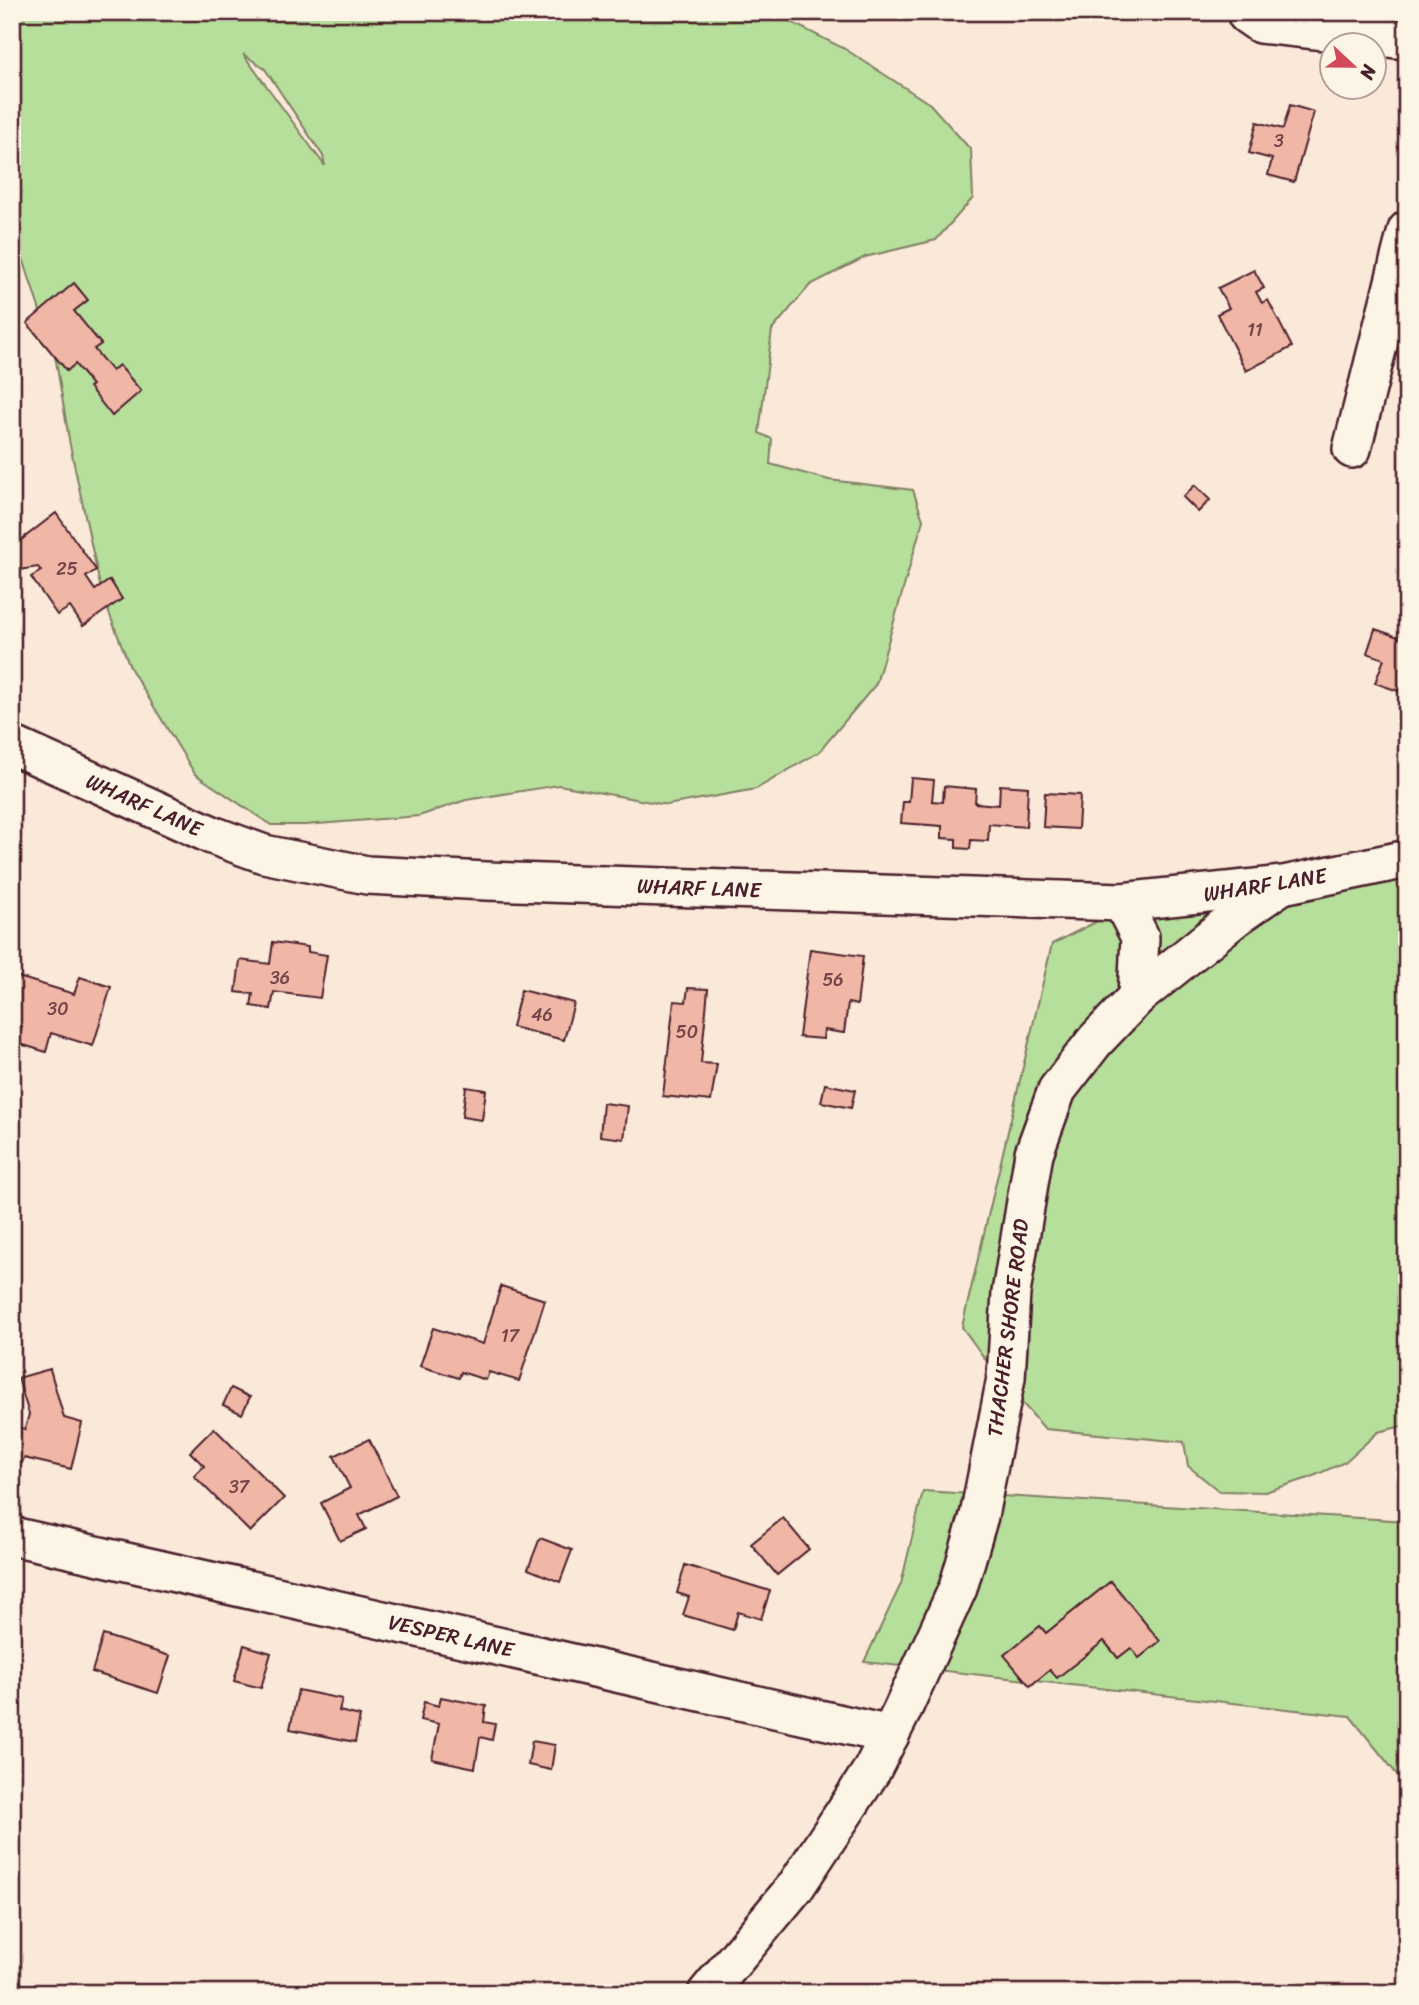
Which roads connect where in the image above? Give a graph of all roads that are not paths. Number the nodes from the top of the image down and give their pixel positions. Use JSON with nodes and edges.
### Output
{"nodes":[{"id":1,"x":1246,"y":12,"type":"edge"},
{"id":2,"x":1317,"y":22,"type":"edge"},
{"id":3,"x":1407,"y":40,"type":"edge"},
{"id":4,"x":1407,"y":230,"type":"edge"},
{"id":5,"x":1352,"y":449,"type":"dead end"},
{"id":6,"x":12,"y":745,"type":"edge"},
{"id":7,"x":1407,"y":859,"type":"edge"},
{"id":8,"x":1283,"y":885,"type":"junction"},
{"id":9,"x":1122,"y":902,"type":"junction"},
{"id":10,"x":1137,"y":998,"type":"junction"},
{"id":11,"x":12,"y":1536,"type":"edge"},
{"id":12,"x":890,"y":1735,"type":"junction"},
{"id":13,"x":707,"y":1993,"type":"edge"}],
"edges":[{"from":1,"to":2,"type":"street"},
{"from":2,"to":3,"type":"street"},
{"from":4,"to":5,"type":"street"},
{"from":6,"to":9,"type":"street","name":"WHARF LANE"},
{"from":7,"to":8,"type":"street","name":"WHARF LANE"},
{"from":8,"to":9,"type":"street","name":"WHARF LANE"},
{"from":8,"to":10,"type":"street","name":"THACHER SHORE ROAD"},
{"from":9,"to":10,"type":"street"},
{"from":10,"to":12,"type":"street","name":"THACHER SHORE ROAD"},
{"from":11,"to":12,"type":"street","name":"VESPER LANE"},
{"from":12,"to":13,"type":"street","name":"THACHER SHORE ROAD"}]}
